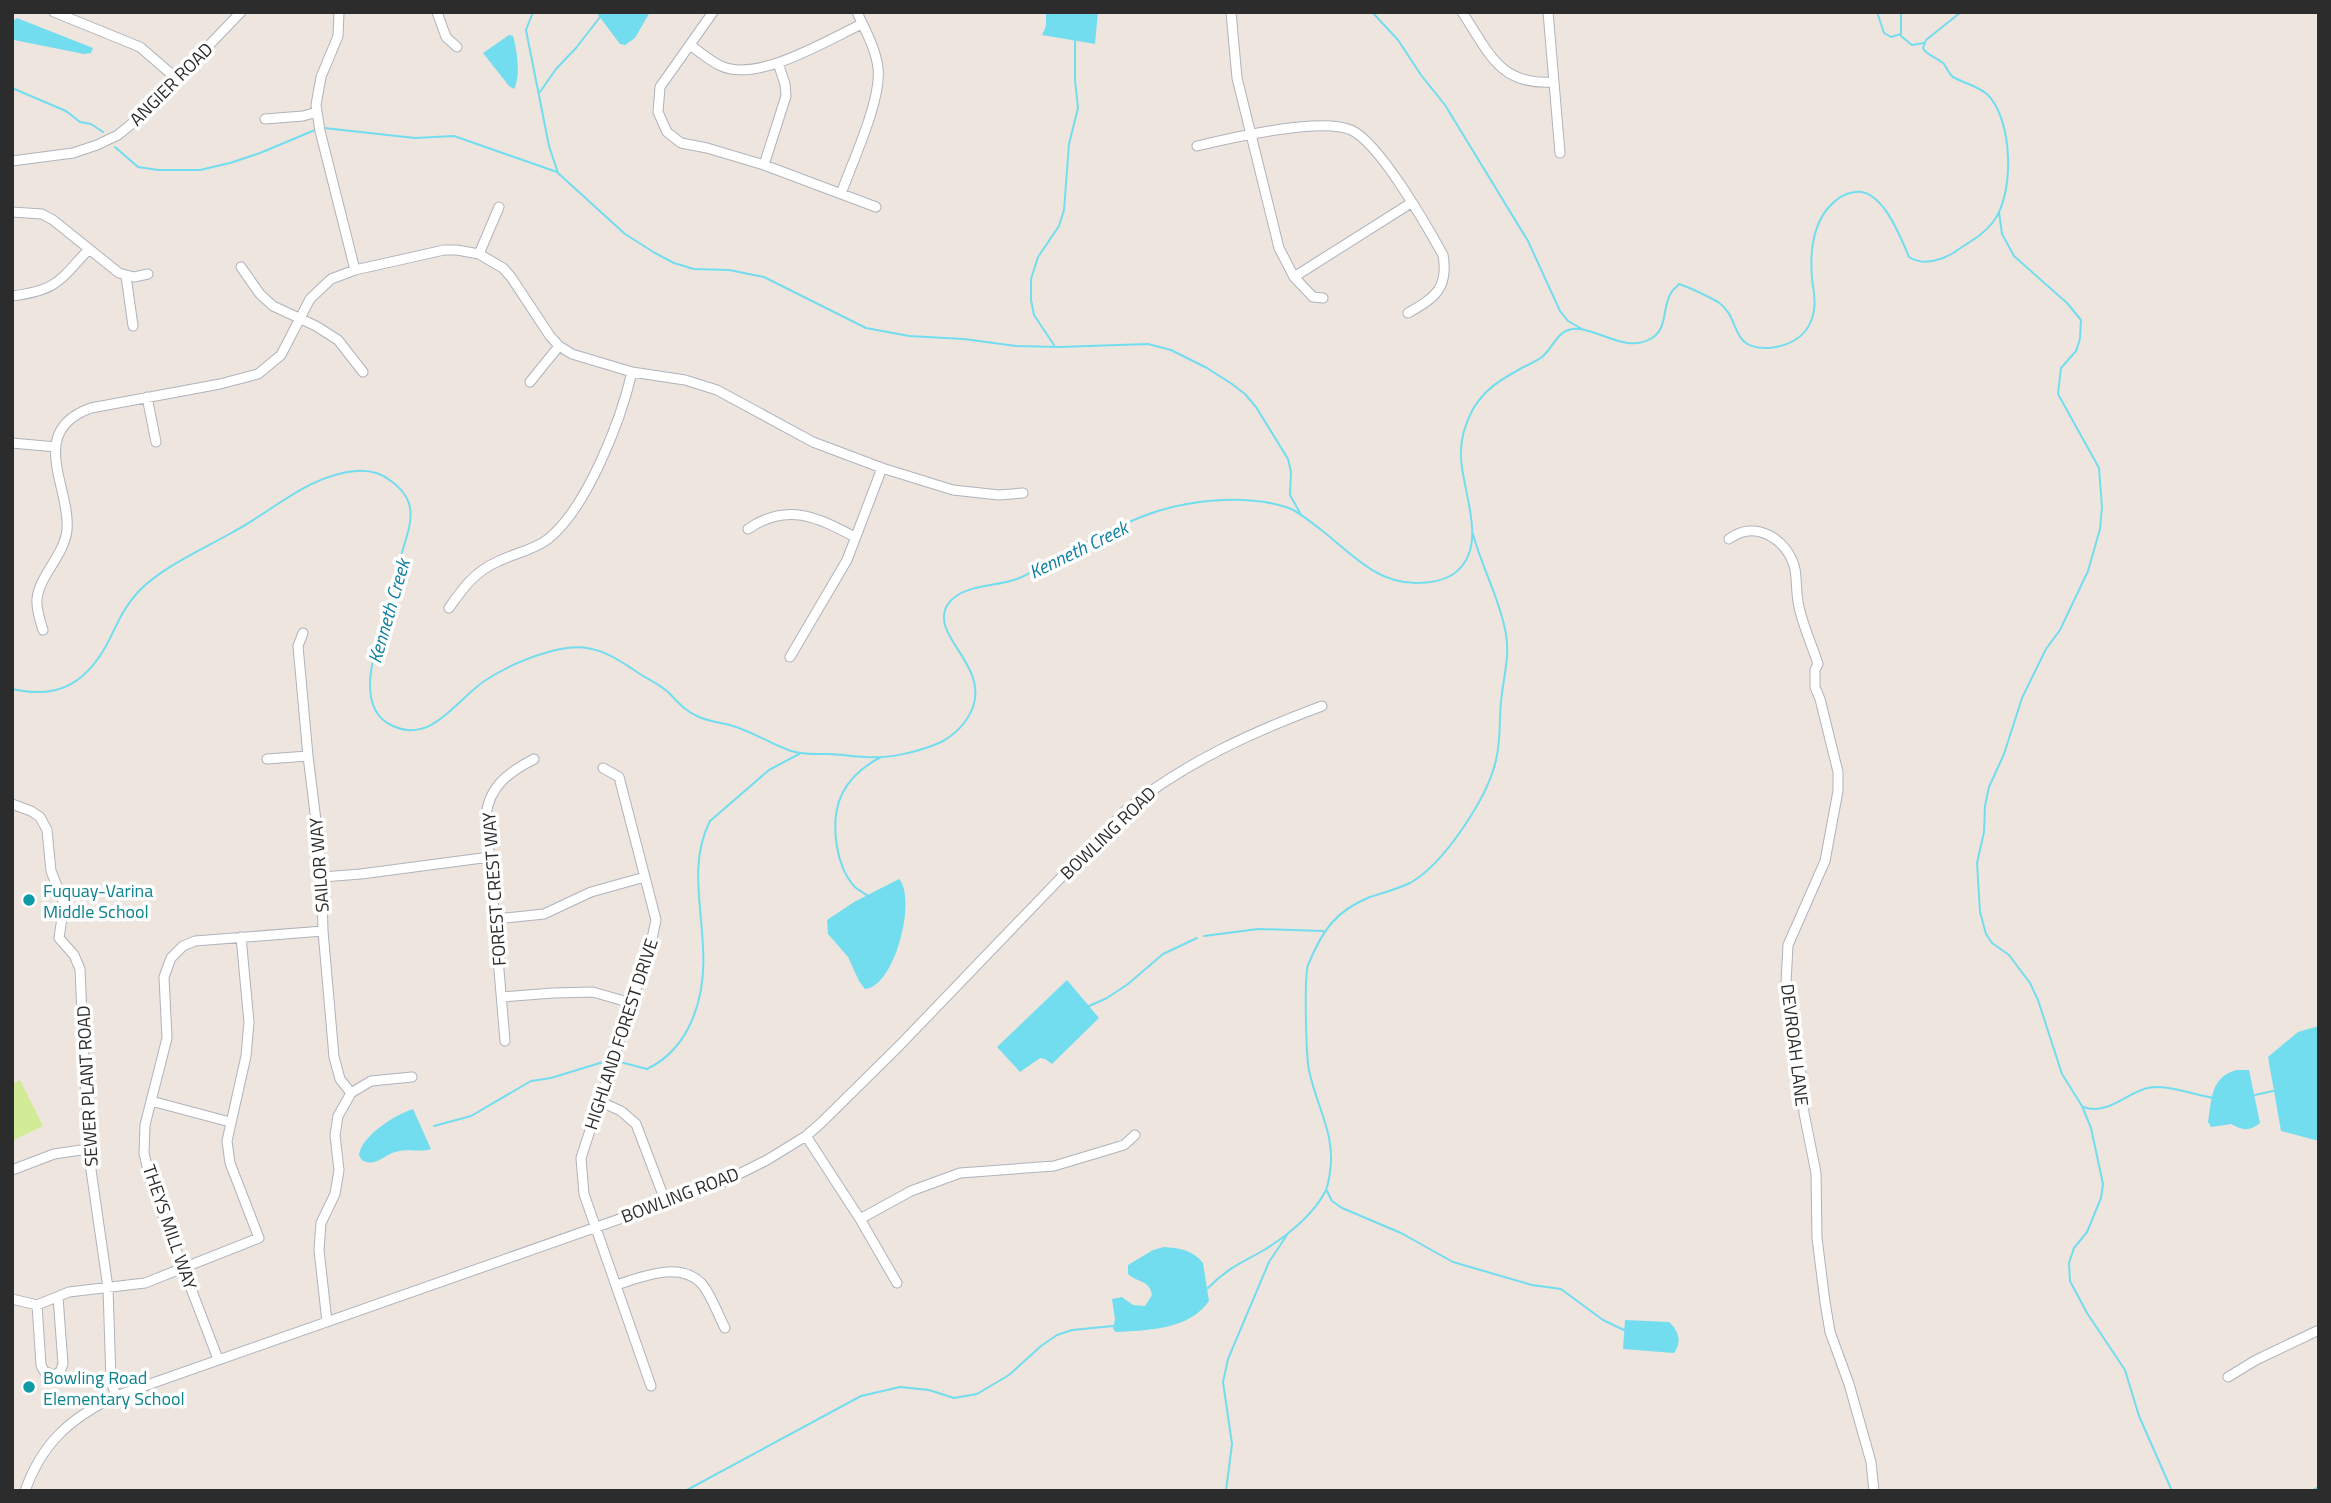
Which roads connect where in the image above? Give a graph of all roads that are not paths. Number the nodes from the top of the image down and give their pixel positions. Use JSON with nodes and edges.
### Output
{"nodes":[{"id":1,"x":54,"y":12,"type":"edge"},
{"id":2,"x":241,"y":12,"type":"edge"},
{"id":3,"x":339,"y":12,"type":"edge"},
{"id":4,"x":713,"y":12,"type":"edge"},
{"id":5,"x":856,"y":12,"type":"edge"},
{"id":6,"x":1231,"y":12,"type":"edge"},
{"id":7,"x":1462,"y":12,"type":"edge"},
{"id":8,"x":1548,"y":12,"type":"edge"},
{"id":9,"x":441,"y":13,"type":"edge"},
{"id":10,"x":78,"y":16,"type":"edge"},
{"id":11,"x":862,"y":24,"type":"junction"},
{"id":12,"x":690,"y":45,"type":"junction"},
{"id":13,"x":457,"y":47,"type":"dead end"},
{"id":14,"x":778,"y":63,"type":"junction"},
{"id":15,"x":177,"y":79,"type":"junction"},
{"id":16,"x":1554,"y":82,"type":"junction"},
{"id":17,"x":317,"y":113,"type":"junction"},
{"id":18,"x":265,"y":119,"type":"dead end"},
{"id":19,"x":1250,"y":133,"type":"junction"},
{"id":20,"x":1198,"y":146,"type":"dead end"},
{"id":21,"x":1560,"y":153,"type":"dead end"},
{"id":22,"x":12,"y":161,"type":"edge"},
{"id":23,"x":764,"y":165,"type":"junction"},
{"id":24,"x":841,"y":194,"type":"junction"},
{"id":25,"x":1411,"y":203,"type":"junction"},
{"id":26,"x":499,"y":207,"type":"dead end"},
{"id":27,"x":876,"y":207,"type":"dead end"},
{"id":28,"x":12,"y":212,"type":"edge"},
{"id":29,"x":89,"y":248,"type":"junction"},
{"id":30,"x":480,"y":254,"type":"junction"},
{"id":31,"x":241,"y":267,"type":"dead end"},
{"id":32,"x":355,"y":270,"type":"junction"},
{"id":33,"x":148,"y":274,"type":"dead end"},
{"id":34,"x":127,"y":276,"type":"junction"},
{"id":35,"x":1294,"y":277,"type":"junction"},
{"id":36,"x":12,"y":296,"type":"edge"},
{"id":37,"x":1323,"y":298,"type":"dead end"},
{"id":38,"x":1408,"y":313,"type":"dead end"},
{"id":39,"x":299,"y":318,"type":"junction"},
{"id":40,"x":133,"y":326,"type":"dead end"},
{"id":41,"x":559,"y":346,"type":"junction"},
{"id":42,"x":363,"y":372,"type":"dead end"},
{"id":43,"x":632,"y":372,"type":"junction"},
{"id":44,"x":530,"y":382,"type":"dead end"},
{"id":45,"x":147,"y":397,"type":"junction"},
{"id":46,"x":156,"y":442,"type":"dead end"},
{"id":47,"x":12,"y":443,"type":"edge"},
{"id":48,"x":56,"y":447,"type":"junction"},
{"id":49,"x":882,"y":468,"type":"junction"},
{"id":50,"x":1023,"y":493,"type":"dead end"},
{"id":51,"x":748,"y":529,"type":"dead end"},
{"id":52,"x":856,"y":537,"type":"junction"},
{"id":53,"x":1729,"y":539,"type":"dead end"},
{"id":54,"x":449,"y":608,"type":"dead end"},
{"id":55,"x":43,"y":630,"type":"dead end"},
{"id":56,"x":303,"y":633,"type":"dead end"},
{"id":57,"x":790,"y":657,"type":"dead end"},
{"id":58,"x":1322,"y":706,"type":"dead end"},
{"id":59,"x":308,"y":756,"type":"junction"},
{"id":60,"x":267,"y":759,"type":"dead end"},
{"id":61,"x":534,"y":759,"type":"dead end"},
{"id":62,"x":603,"y":768,"type":"dead end"},
{"id":63,"x":12,"y":804,"type":"edge"},
{"id":64,"x":490,"y":857,"type":"junction"},
{"id":65,"x":322,"y":877,"type":"junction"},
{"id":66,"x":645,"y":877,"type":"junction"},
{"id":67,"x":495,"y":919,"type":"junction"},
{"id":68,"x":323,"y":931,"type":"junction"},
{"id":69,"x":241,"y":937,"type":"junction"},
{"id":70,"x":502,"y":998,"type":"junction"},
{"id":71,"x":631,"y":1003,"type":"junction"},
{"id":72,"x":505,"y":1041,"type":"dead end"},
{"id":73,"x":412,"y":1077,"type":"dead end"},
{"id":74,"x":351,"y":1093,"type":"junction"},
{"id":75,"x":151,"y":1101,"type":"junction"},
{"id":76,"x":601,"y":1102,"type":"junction"},
{"id":77,"x":230,"y":1122,"type":"junction"},
{"id":78,"x":1135,"y":1135,"type":"dead end"},
{"id":79,"x":806,"y":1136,"type":"junction"},
{"id":80,"x":88,"y":1149,"type":"junction"},
{"id":81,"x":12,"y":1170,"type":"edge"},
{"id":82,"x":666,"y":1203,"type":"junction"},
{"id":83,"x":860,"y":1219,"type":"junction"},
{"id":84,"x":596,"y":1227,"type":"junction"},
{"id":85,"x":184,"y":1268,"type":"junction"},
{"id":86,"x":897,"y":1283,"type":"dead end"},
{"id":87,"x":616,"y":1285,"type":"junction"},
{"id":88,"x":108,"y":1288,"type":"junction"},
{"id":89,"x":58,"y":1297,"type":"junction"},
{"id":90,"x":12,"y":1299,"type":"edge"},
{"id":91,"x":37,"y":1305,"type":"junction"},
{"id":92,"x":327,"y":1322,"type":"junction"},
{"id":93,"x":724,"y":1328,"type":"dead end"},
{"id":94,"x":2319,"y":1329,"type":"edge"},
{"id":95,"x":218,"y":1359,"type":"junction"},
{"id":96,"x":2228,"y":1377,"type":"dead end"},
{"id":97,"x":651,"y":1386,"type":"dead end"},
{"id":98,"x":116,"y":1396,"type":"junction"},
{"id":99,"x":25,"y":1491,"type":"edge"},
{"id":100,"x":1874,"y":1491,"type":"edge"}],
"edges":[{"from":1,"to":10,"type":"street"},
{"from":2,"to":15,"type":"street","name":"ANGIER ROAD"},
{"from":3,"to":17,"type":"street"},
{"from":4,"to":12,"type":"street"},
{"from":5,"to":11,"type":"street"},
{"from":6,"to":19,"type":"street"},
{"from":7,"to":16,"type":"street"},
{"from":8,"to":16,"type":"street"},
{"from":9,"to":13,"type":"street"},
{"from":10,"to":15,"type":"street"},
{"from":11,"to":14,"type":"street"},
{"from":11,"to":24,"type":"street"},
{"from":12,"to":14,"type":"street"},
{"from":12,"to":23,"type":"street"},
{"from":14,"to":23,"type":"street"},
{"from":15,"to":22,"type":"street","name":"ANGIER ROAD"},
{"from":16,"to":21,"type":"street"},
{"from":17,"to":18,"type":"street"},
{"from":17,"to":32,"type":"street"},
{"from":19,"to":20,"type":"street"},
{"from":19,"to":25,"type":"street"},
{"from":19,"to":35,"type":"street"},
{"from":23,"to":24,"type":"street"},
{"from":24,"to":27,"type":"street"},
{"from":25,"to":35,"type":"street"},
{"from":25,"to":38,"type":"street"},
{"from":26,"to":30,"type":"street"},
{"from":28,"to":29,"type":"street"},
{"from":29,"to":34,"type":"street"},
{"from":29,"to":36,"type":"street"},
{"from":30,"to":32,"type":"street"},
{"from":30,"to":41,"type":"street"},
{"from":31,"to":39,"type":"street"},
{"from":32,"to":39,"type":"street"},
{"from":33,"to":34,"type":"street"},
{"from":34,"to":40,"type":"street"},
{"from":35,"to":37,"type":"street"},
{"from":39,"to":42,"type":"street"},
{"from":39,"to":45,"type":"street"},
{"from":41,"to":43,"type":"street"},
{"from":41,"to":44,"type":"street"},
{"from":43,"to":49,"type":"street"},
{"from":43,"to":54,"type":"street"},
{"from":45,"to":46,"type":"street"},
{"from":45,"to":48,"type":"street"},
{"from":47,"to":48,"type":"street"},
{"from":48,"to":55,"type":"street"},
{"from":49,"to":50,"type":"street"},
{"from":49,"to":52,"type":"street"},
{"from":51,"to":52,"type":"street"},
{"from":52,"to":57,"type":"street"},
{"from":53,"to":100,"type":"street","name":"DEVROAH LANE"},
{"from":56,"to":59,"type":"street","name":"SAILOR WAY"},
{"from":58,"to":79,"type":"street","name":"BOWLING ROAD"},
{"from":59,"to":60,"type":"street"},
{"from":59,"to":65,"type":"street","name":"SAILOR WAY"},
{"from":61,"to":64,"type":"street","name":"FOREST CREST WAY"},
{"from":62,"to":66,"type":"street","name":"HIGHLAND FOREST DRIVE"},
{"from":63,"to":80,"type":"street","name":"SEWER PLANT ROAD"},
{"from":64,"to":65,"type":"street"},
{"from":64,"to":67,"type":"street","name":"FOREST CREST WAY"},
{"from":65,"to":68,"type":"street","name":"SAILOR WAY"},
{"from":66,"to":67,"type":"street"},
{"from":66,"to":71,"type":"street","name":"HIGHLAND FOREST DRIVE"},
{"from":67,"to":70,"type":"street","name":"FOREST CREST WAY"},
{"from":68,"to":69,"type":"street","name":"THEYS MILL WAY"},
{"from":68,"to":74,"type":"street","name":"SAILOR WAY"},
{"from":69,"to":75,"type":"street","name":"THEYS MILL WAY"},
{"from":69,"to":77,"type":"street"},
{"from":70,"to":71,"type":"street"},
{"from":70,"to":72,"type":"street","name":"FOREST CREST WAY"},
{"from":71,"to":76,"type":"street","name":"HIGHLAND FOREST DRIVE"},
{"from":73,"to":74,"type":"street"},
{"from":74,"to":92,"type":"street"},
{"from":75,"to":77,"type":"street"},
{"from":75,"to":85,"type":"street","name":"THEYS MILL WAY"},
{"from":76,"to":82,"type":"street"},
{"from":76,"to":84,"type":"street","name":"HIGHLAND FOREST DRIVE"},
{"from":77,"to":85,"type":"street"},
{"from":78,"to":83,"type":"street"},
{"from":79,"to":82,"type":"street","name":"BOWLING ROAD"},
{"from":79,"to":83,"type":"street"},
{"from":80,"to":81,"type":"street"},
{"from":80,"to":88,"type":"street","name":"SEWER PLANT ROAD"},
{"from":82,"to":84,"type":"street","name":"BOWLING ROAD"},
{"from":83,"to":86,"type":"street"},
{"from":84,"to":87,"type":"street","name":"HIGHLAND FOREST DRIVE"},
{"from":84,"to":92,"type":"street","name":"BOWLING ROAD"},
{"from":85,"to":88,"type":"street"},
{"from":85,"to":95,"type":"street","name":"THEYS MILL WAY"},
{"from":87,"to":93,"type":"street"},
{"from":87,"to":97,"type":"street","name":"HIGHLAND FOREST DRIVE"},
{"from":88,"to":89,"type":"street"},
{"from":88,"to":98,"type":"street","name":"SEWER PLANT ROAD"},
{"from":89,"to":91,"type":"street"},
{"from":89,"to":91,"type":"street"},
{"from":90,"to":91,"type":"street"},
{"from":92,"to":95,"type":"street","name":"BOWLING ROAD"},
{"from":94,"to":96,"type":"street"},
{"from":95,"to":98,"type":"street","name":"BOWLING ROAD"},
{"from":98,"to":99,"type":"street","name":"BOWLING ROAD"}]}
